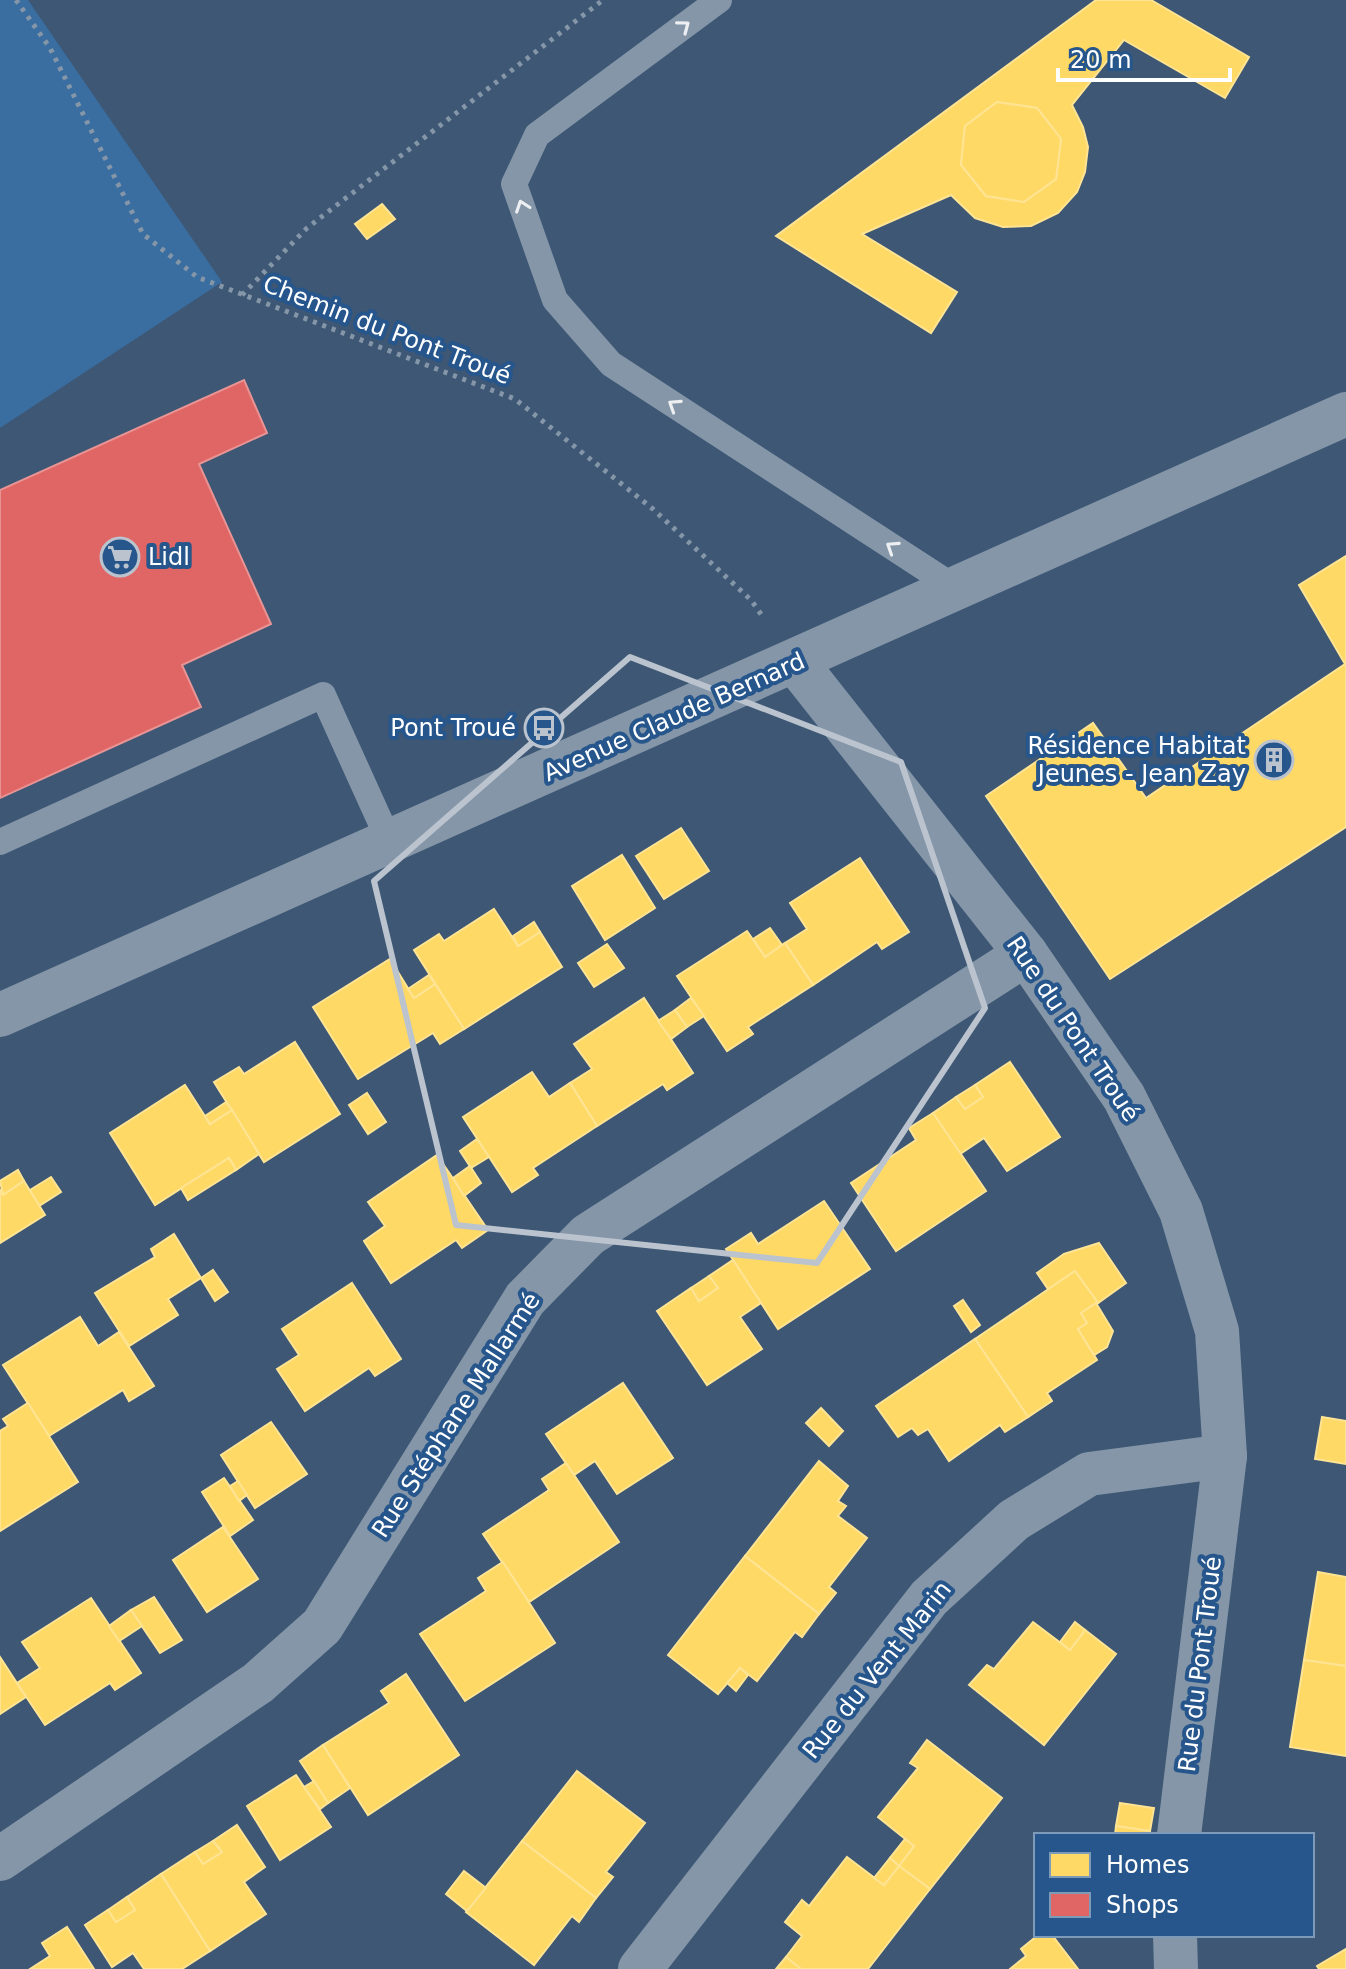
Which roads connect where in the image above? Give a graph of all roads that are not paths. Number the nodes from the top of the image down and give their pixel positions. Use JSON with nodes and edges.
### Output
{"nodes":[{"id":1,"x":719,"y":0,"type":"edge"},
{"id":2,"x":1346,"y":414,"type":"edge"},
{"id":3,"x":957,"y":589,"type":"junction"},
{"id":4,"x":796,"y":663,"type":"junction"},
{"id":5,"x":0,"y":842,"type":"edge"},
{"id":6,"x":390,"y":843,"type":"junction"},
{"id":7,"x":1026,"y":954,"type":"junction"},
{"id":8,"x":0,"y":1015,"type":"edge"},
{"id":9,"x":1225,"y":1456,"type":"junction"},
{"id":10,"x":1179,"y":1833,"type":"edge"},
{"id":11,"x":0,"y":1859,"type":"edge"},
{"id":12,"x":1175,"y":1937,"type":"edge"},
{"id":13,"x":640,"y":1969,"type":"edge"},
{"id":14,"x":1176,"y":1969,"type":"edge"}],
"edges":[{"from":3,"to":1,"type":"lane","one_way":true},
{"from":2,"to":3,"type":"street","name":"Avenue Claude Bernard"},
{"from":3,"to":4,"type":"street","name":"Avenue Claude Bernard"},
{"from":4,"to":6,"type":"street","name":"Avenue Claude Bernard"},
{"from":4,"to":7,"type":"street","name":"Rue du Pont Troué"},
{"from":5,"to":6,"type":"lane"},
{"from":6,"to":8,"type":"street","name":"Avenue Claude Bernard"},
{"from":7,"to":9,"type":"street","name":"Rue du Pont Troué"},
{"from":7,"to":11,"type":"street","name":"Rue Stéphane Mallarmé"},
{"from":9,"to":10,"type":"street","name":"Rue du Pont Troué"},
{"from":9,"to":13,"type":"street","name":"Rue du Vent Marin"},
{"from":12,"to":14,"type":"street"}]}
